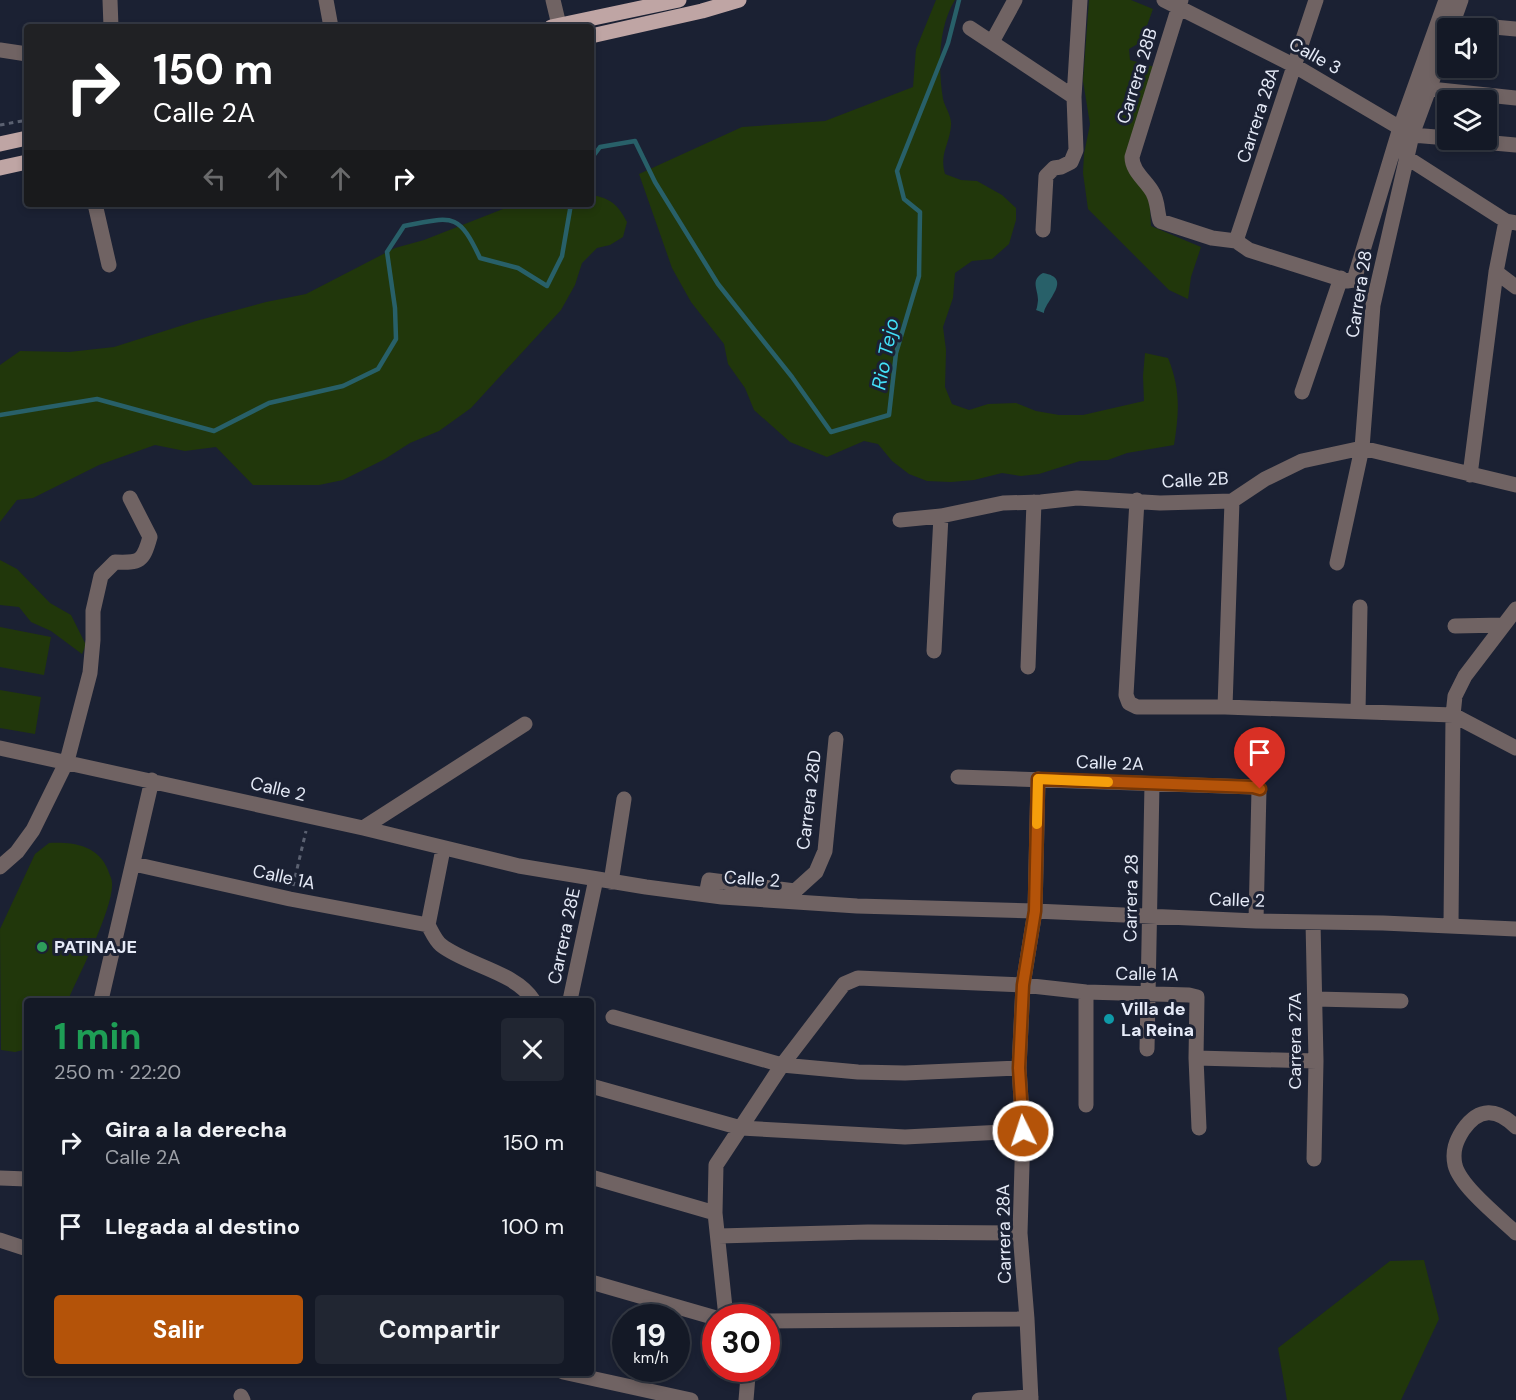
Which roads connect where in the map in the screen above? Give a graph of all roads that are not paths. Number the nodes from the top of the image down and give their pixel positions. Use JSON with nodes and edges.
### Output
{"nodes":[{"id":1,"x":110,"y":0,"type":"edge"},
{"id":2,"x":326,"y":0,"type":"edge"},
{"id":3,"x":553,"y":0,"type":"edge"},
{"id":4,"x":679,"y":0,"type":"edge"},
{"id":5,"x":739,"y":0,"type":"edge"},
{"id":6,"x":1015,"y":0,"type":"edge"},
{"id":7,"x":1080,"y":0,"type":"edge"},
{"id":8,"x":1164,"y":0,"type":"edge"},
{"id":9,"x":1316,"y":0,"type":"edge"},
{"id":10,"x":1446,"y":0,"type":"edge"},
{"id":11,"x":1461,"y":0,"type":"edge"},
{"id":12,"x":1180,"y":4,"type":"edge"},
{"id":13,"x":1447,"y":18,"type":"edge"},
{"id":14,"x":1453,"y":18,"type":"edge"},
{"id":15,"x":111,"y":24,"type":"edge"},
{"id":16,"x":330,"y":24,"type":"edge"},
{"id":17,"x":555,"y":24,"type":"edge"},
{"id":18,"x":565,"y":24,"type":"edge"},
{"id":19,"x":970,"y":28,"type":"dead end"},
{"id":20,"x":1497,"y":29,"type":"edge"},
{"id":21,"x":1516,"y":29,"type":"edge"},
{"id":22,"x":594,"y":35,"type":"edge"},
{"id":23,"x":992,"y":42,"type":"junction"},
{"id":24,"x":0,"y":50,"type":"edge"},
{"id":25,"x":1437,"y":53,"type":"edge"},
{"id":26,"x":24,"y":54,"type":"edge"},
{"id":27,"x":1294,"y":66,"type":"junction"},
{"id":28,"x":1422,"y":88,"type":"junction"},
{"id":29,"x":1074,"y":97,"type":"junction"},
{"id":30,"x":1516,"y":98,"type":"edge"},
{"id":31,"x":1406,"y":131,"type":"junction"},
{"id":32,"x":1437,"y":136,"type":"edge"},
{"id":33,"x":24,"y":139,"type":"edge"},
{"id":34,"x":1497,"y":143,"type":"edge"},
{"id":35,"x":0,"y":144,"type":"edge"},
{"id":36,"x":1516,"y":145,"type":"edge"},
{"id":37,"x":1406,"y":157,"type":"junction"},
{"id":38,"x":24,"y":163,"type":"edge"},
{"id":39,"x":0,"y":168,"type":"edge"},
{"id":40,"x":96,"y":207,"type":"edge"},
{"id":41,"x":1511,"y":222,"type":"edge"},
{"id":42,"x":1043,"y":230,"type":"dead end"},
{"id":43,"x":1236,"y":241,"type":"junction"},
{"id":44,"x":109,"y":265,"type":"dead end"},
{"id":45,"x":1496,"y":272,"type":"junction"},
{"id":46,"x":1346,"y":279,"type":"junction"},
{"id":47,"x":1516,"y":287,"type":"edge"},
{"id":48,"x":1302,"y":392,"type":"dead end"},
{"id":49,"x":1362,"y":448,"type":"junction"},
{"id":50,"x":1470,"y":475,"type":"junction"},
{"id":51,"x":1516,"y":485,"type":"edge"},
{"id":52,"x":130,"y":498,"type":"dead end"},
{"id":53,"x":1137,"y":500,"type":"junction"},
{"id":54,"x":1232,"y":501,"type":"junction"},
{"id":55,"x":1034,"y":502,"type":"junction"},
{"id":56,"x":941,"y":516,"type":"junction"},
{"id":57,"x":900,"y":520,"type":"dead end"},
{"id":58,"x":1337,"y":563,"type":"dead end"},
{"id":59,"x":1360,"y":607,"type":"dead end"},
{"id":60,"x":1516,"y":609,"type":"edge"},
{"id":61,"x":1503,"y":625,"type":"junction"},
{"id":62,"x":1455,"y":626,"type":"dead end"},
{"id":63,"x":934,"y":651,"type":"dead end"},
{"id":64,"x":1028,"y":667,"type":"dead end"},
{"id":65,"x":1225,"y":707,"type":"junction"},
{"id":66,"x":1358,"y":712,"type":"junction"},
{"id":67,"x":1453,"y":715,"type":"junction"},
{"id":68,"x":525,"y":724,"type":"dead end"},
{"id":69,"x":836,"y":739,"type":"dead end"},
{"id":70,"x":0,"y":748,"type":"edge"},
{"id":71,"x":1516,"y":748,"type":"edge"},
{"id":72,"x":67,"y":761,"type":"junction"},
{"id":73,"x":958,"y":777,"type":"dead end"},
{"id":74,"x":1038,"y":779,"type":"junction"},
{"id":75,"x":152,"y":780,"type":"junction"},
{"id":76,"x":1152,"y":784,"type":"junction"},
{"id":77,"x":624,"y":799,"type":"dead end"},
{"id":78,"x":363,"y":828,"type":"junction"},
{"id":79,"x":443,"y":849,"type":"junction"},
{"id":80,"x":134,"y":864,"type":"junction"},
{"id":81,"x":0,"y":867,"type":"edge"},
{"id":82,"x":596,"y":879,"type":"junction"},
{"id":83,"x":611,"y":882,"type":"junction"},
{"id":84,"x":724,"y":890,"type":"junction"},
{"id":85,"x":1035,"y":911,"type":"junction"},
{"id":86,"x":1151,"y":916,"type":"junction"},
{"id":87,"x":1256,"y":921,"type":"junction"},
{"id":88,"x":1313,"y":922,"type":"junction"},
{"id":89,"x":428,"y":925,"type":"junction"},
{"id":90,"x":1451,"y":925,"type":"junction"},
{"id":91,"x":1516,"y":928,"type":"edge"},
{"id":92,"x":1023,"y":985,"type":"junction"},
{"id":93,"x":1086,"y":992,"type":"junction"},
{"id":94,"x":1148,"y":993,"type":"junction"},
{"id":95,"x":101,"y":998,"type":"edge"},
{"id":96,"x":532,"y":998,"type":"edge"},
{"id":97,"x":570,"y":998,"type":"edge"},
{"id":98,"x":1315,"y":999,"type":"junction"},
{"id":99,"x":1401,"y":1001,"type":"dead end"},
{"id":100,"x":613,"y":1017,"type":"dead end"},
{"id":101,"x":1147,"y":1049,"type":"dead end"},
{"id":102,"x":1196,"y":1058,"type":"junction"},
{"id":103,"x":1316,"y":1061,"type":"junction"},
{"id":104,"x":782,"y":1065,"type":"junction"},
{"id":105,"x":1019,"y":1068,"type":"junction"},
{"id":106,"x":594,"y":1087,"type":"edge"},
{"id":107,"x":1086,"y":1105,"type":"dead end"},
{"id":108,"x":1516,"y":1127,"type":"edge"},
{"id":109,"x":741,"y":1128,"type":"junction"},
{"id":110,"x":1199,"y":1128,"type":"dead end"},
{"id":111,"x":1023,"y":1131,"type":"junction"},
{"id":112,"x":1314,"y":1159,"type":"dead end"},
{"id":113,"x":0,"y":1178,"type":"edge"},
{"id":114,"x":594,"y":1178,"type":"edge"},
{"id":115,"x":24,"y":1179,"type":"edge"},
{"id":116,"x":715,"y":1214,"type":"junction"},
{"id":117,"x":1020,"y":1233,"type":"junction"},
{"id":118,"x":1516,"y":1233,"type":"edge"},
{"id":119,"x":719,"y":1236,"type":"junction"},
{"id":120,"x":0,"y":1240,"type":"edge"},
{"id":121,"x":24,"y":1248,"type":"edge"},
{"id":122,"x":594,"y":1283,"type":"edge"},
{"id":123,"x":725,"y":1304,"type":"edge"},
{"id":124,"x":702,"y":1314,"type":"edge"},
{"id":125,"x":1027,"y":1319,"type":"junction"},
{"id":126,"x":780,"y":1321,"type":"edge"},
{"id":127,"x":581,"y":1376,"type":"edge"},
{"id":128,"x":748,"y":1382,"type":"edge"},
{"id":129,"x":1031,"y":1399,"type":"edge"},
{"id":130,"x":691,"y":1400,"type":"edge"},
{"id":131,"x":746,"y":1400,"type":"edge"},
{"id":132,"x":979,"y":1400,"type":"edge"}],
"edges":[{"from":1,"to":15,"type":"street"},
{"from":2,"to":16,"type":"street"},
{"from":3,"to":17,"type":"street"},
{"from":4,"to":18,"type":"main road"},
{"from":5,"to":22,"type":"main road"},
{"from":6,"to":23,"type":"street"},
{"from":7,"to":29,"type":"street"},
{"from":8,"to":12,"type":"street","name":"Calle 3"},
{"from":9,"to":27,"type":"street","name":"Carrera 28A"},
{"from":10,"to":13,"type":"street","name":"Carrera 28"},
{"from":11,"to":14,"type":"street","name":"Carrera 28"},
{"from":12,"to":27,"type":"street","name":"Calle 3"},
{"from":12,"to":43,"type":"street","name":"Carrera 28B"},
{"from":19,"to":23,"type":"street"},
{"from":20,"to":21,"type":"street"},
{"from":23,"to":29,"type":"street"},
{"from":24,"to":26,"type":"street"},
{"from":25,"to":28,"type":"street","name":"Carrera 28"},
{"from":27,"to":31,"type":"street","name":"Calle 3"},
{"from":27,"to":43,"type":"street","name":"Carrera 28A"},
{"from":28,"to":30,"type":"street"},
{"from":28,"to":31,"type":"street","name":"Carrera 28"},
{"from":29,"to":42,"type":"street"},
{"from":31,"to":32,"type":"street","name":"Calle 3"},
{"from":31,"to":37,"type":"street","name":"Carrera 28"},
{"from":31,"to":46,"type":"street","name":"Carrera 28"},
{"from":33,"to":35,"type":"main road"},
{"from":34,"to":36,"type":"street"},
{"from":37,"to":41,"type":"street"},
{"from":37,"to":49,"type":"street","name":"Carrera 28"},
{"from":38,"to":39,"type":"main road"},
{"from":40,"to":44,"type":"street"},
{"from":41,"to":45,"type":"street"},
{"from":43,"to":46,"type":"street"},
{"from":45,"to":47,"type":"street"},
{"from":45,"to":50,"type":"street"},
{"from":46,"to":48,"type":"street","name":"Carrera 28"},
{"from":49,"to":50,"type":"street","name":"Calle 2B"},
{"from":49,"to":54,"type":"street","name":"Calle 2B"},
{"from":49,"to":58,"type":"street","name":"Carrera 28"},
{"from":50,"to":51,"type":"street","name":"Calle 2B"},
{"from":52,"to":72,"type":"street"},
{"from":53,"to":54,"type":"street","name":"Calle 2B"},
{"from":53,"to":55,"type":"street","name":"Calle 2B"},
{"from":53,"to":65,"type":"street"},
{"from":54,"to":65,"type":"street"},
{"from":55,"to":56,"type":"street","name":"Calle 2B"},
{"from":55,"to":64,"type":"street"},
{"from":56,"to":57,"type":"street","name":"Calle 2B"},
{"from":56,"to":63,"type":"street"},
{"from":59,"to":66,"type":"street"},
{"from":60,"to":61,"type":"street"},
{"from":61,"to":62,"type":"street"},
{"from":61,"to":67,"type":"street"},
{"from":65,"to":66,"type":"street"},
{"from":66,"to":67,"type":"street"},
{"from":67,"to":71,"type":"street"},
{"from":67,"to":90,"type":"street"},
{"from":68,"to":78,"type":"street"},
{"from":69,"to":84,"type":"street","name":"Carrera 28D"},
{"from":70,"to":72,"type":"street","name":"Calle 2"},
{"from":72,"to":75,"type":"street","name":"Calle 2"},
{"from":72,"to":81,"type":"street"},
{"from":73,"to":74,"type":"street","name":"Calle 2A"},
{"from":74,"to":76,"type":"street","name":"Calle 2A"},
{"from":74,"to":85,"type":"street","name":"Carrera 28A"},
{"from":75,"to":78,"type":"street","name":"Calle 2"},
{"from":75,"to":80,"type":"street"},
{"from":76,"to":86,"type":"street","name":"Carrera 28"},
{"from":76,"to":87,"type":"street","name":"Calle 2A"},
{"from":77,"to":83,"type":"street"},
{"from":78,"to":79,"type":"street","name":"Calle 2"},
{"from":79,"to":82,"type":"street","name":"Calle 2"},
{"from":79,"to":89,"type":"street"},
{"from":80,"to":89,"type":"street","name":"Calle 1A"},
{"from":80,"to":95,"type":"street"},
{"from":82,"to":83,"type":"street","name":"Calle 2"},
{"from":82,"to":97,"type":"street","name":"Carrera 28E"},
{"from":83,"to":84,"type":"street","name":"Calle 2"},
{"from":84,"to":85,"type":"street","name":"Calle 2"},
{"from":85,"to":86,"type":"street","name":"Calle 2"},
{"from":85,"to":92,"type":"street","name":"Carrera 28A"},
{"from":86,"to":87,"type":"street","name":"Calle 2"},
{"from":86,"to":94,"type":"street","name":"Carrera 28"},
{"from":87,"to":88,"type":"street","name":"Calle 2"},
{"from":88,"to":90,"type":"street","name":"Calle 2"},
{"from":88,"to":98,"type":"street","name":"Carrera 27A"},
{"from":89,"to":96,"type":"street"},
{"from":90,"to":91,"type":"street","name":"Calle 2"},
{"from":92,"to":93,"type":"street","name":"Calle 1A"},
{"from":92,"to":104,"type":"street","name":"Calle 1A"},
{"from":92,"to":105,"type":"street","name":"Carrera 28A"},
{"from":93,"to":94,"type":"street","name":"Calle 1A"},
{"from":93,"to":107,"type":"street"},
{"from":94,"to":101,"type":"street","name":"Carrera 28"},
{"from":94,"to":102,"type":"street","name":"Calle 1A"},
{"from":98,"to":99,"type":"street"},
{"from":98,"to":103,"type":"street","name":"Carrera 27A"},
{"from":100,"to":104,"type":"street"},
{"from":102,"to":103,"type":"street"},
{"from":102,"to":110,"type":"street"},
{"from":103,"to":112,"type":"street","name":"Carrera 27A"},
{"from":104,"to":105,"type":"street"},
{"from":104,"to":109,"type":"street"},
{"from":105,"to":111,"type":"street","name":"Carrera 28A"},
{"from":106,"to":109,"type":"street"},
{"from":108,"to":118,"type":"street"},
{"from":109,"to":111,"type":"street"},
{"from":109,"to":116,"type":"street"},
{"from":111,"to":117,"type":"street","name":"Carrera 28A"},
{"from":113,"to":115,"type":"street"},
{"from":114,"to":116,"type":"street"},
{"from":116,"to":119,"type":"street"},
{"from":117,"to":119,"type":"street"},
{"from":117,"to":125,"type":"street","name":"Carrera 28A"},
{"from":119,"to":123,"type":"street"},
{"from":120,"to":121,"type":"street"},
{"from":122,"to":124,"type":"street"},
{"from":125,"to":126,"type":"street"},
{"from":125,"to":129,"type":"street","name":"Carrera 28A"},
{"from":127,"to":130,"type":"street"},
{"from":128,"to":131,"type":"street"},
{"from":129,"to":132,"type":"street"}]}
